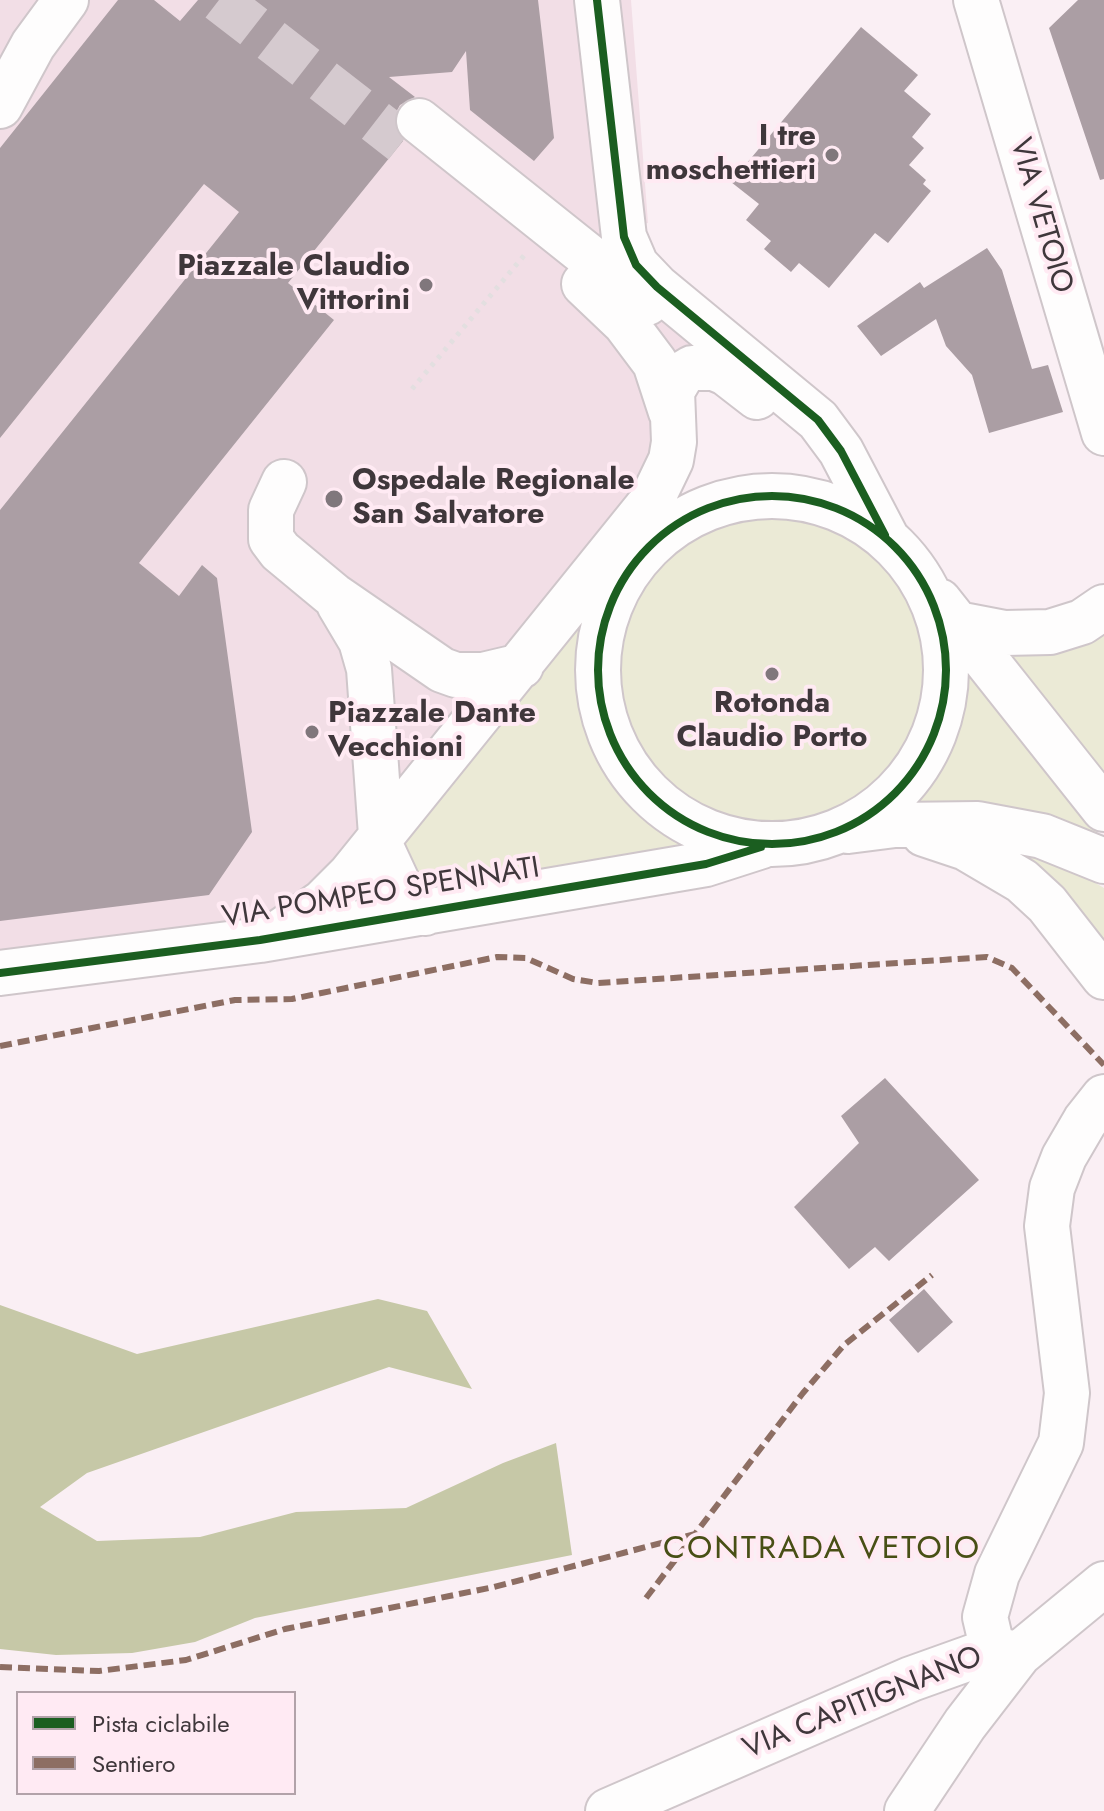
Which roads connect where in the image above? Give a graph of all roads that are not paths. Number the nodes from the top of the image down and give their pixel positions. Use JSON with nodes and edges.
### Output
{"nodes":[{"id":1,"x":66,"y":0,"type":"edge"},
{"id":2,"x":597,"y":0,"type":"edge"},
{"id":3,"x":976,"y":0,"type":"edge"},
{"id":4,"x":0,"y":106,"type":"edge"},
{"id":5,"x":726,"y":373,"type":"junction"},
{"id":6,"x":671,"y":412,"type":"junction"},
{"id":7,"x":1104,"y":433,"type":"edge"},
{"id":8,"x":847,"y":461,"type":"junction"},
{"id":9,"x":284,"y":482,"type":"dead end"},
{"id":10,"x":658,"y":518,"type":"junction"},
{"id":11,"x":887,"y":539,"type":"junction"},
{"id":12,"x":611,"y":573,"type":"junction"},
{"id":13,"x":919,"y":575,"type":"junction"},
{"id":14,"x":333,"y":595,"type":"junction"},
{"id":15,"x":1104,"y":607,"type":"edge"},
{"id":16,"x":958,"y":624,"type":"junction"},
{"id":17,"x":521,"y":666,"type":"junction"},
{"id":18,"x":1104,"y":809,"type":"edge"},
{"id":19,"x":895,"y":825,"type":"junction"},
{"id":20,"x":838,"y":832,"type":"junction"},
{"id":21,"x":381,"y":837,"type":"junction"},
{"id":22,"x":766,"y":845,"type":"junction"},
{"id":23,"x":1104,"y":861,"type":"edge"},
{"id":24,"x":425,"y":913,"type":"junction"},
{"id":25,"x":260,"y":940,"type":"junction"},
{"id":26,"x":0,"y":973,"type":"edge"},
{"id":27,"x":1104,"y":977,"type":"edge"},
{"id":28,"x":1104,"y":1097,"type":"edge"},
{"id":29,"x":1104,"y":1585,"type":"edge"},
{"id":30,"x":1104,"y":1607,"type":"edge"},
{"id":31,"x":1104,"y":1623,"type":"edge"},
{"id":32,"x":1006,"y":1652,"type":"junction"},
{"id":33,"x":608,"y":1811,"type":"edge"},
{"id":34,"x":907,"y":1811,"type":"edge"}],
"edges":[{"from":1,"to":4,"type":"street"},
{"from":2,"to":8,"type":"street"},
{"from":3,"to":7,"type":"street","name":"VIA VETOIO"},
{"from":5,"to":6,"type":"street"},
{"from":5,"to":6,"type":"street"},
{"from":5,"to":8,"type":"street"},
{"from":6,"to":10,"type":"street"},
{"from":8,"to":11,"type":"street"},
{"from":9,"to":14,"type":"street"},
{"from":10,"to":11,"type":"street"},
{"from":10,"to":12,"type":"street"},
{"from":10,"to":12,"type":"street"},
{"from":11,"to":13,"type":"street"},
{"from":12,"to":17,"type":"street"},
{"from":12,"to":22,"type":"street"},
{"from":13,"to":16,"type":"street"},
{"from":13,"to":20,"type":"street"},
{"from":14,"to":17,"type":"street"},
{"from":14,"to":21,"type":"street"},
{"from":15,"to":16,"type":"street"},
{"from":16,"to":18,"type":"street"},
{"from":17,"to":21,"type":"street"},
{"from":19,"to":20,"type":"street"},
{"from":19,"to":23,"type":"street"},
{"from":19,"to":27,"type":"street"},
{"from":20,"to":22,"type":"street"},
{"from":21,"to":24,"type":"street"},
{"from":21,"to":25,"type":"street"},
{"from":22,"to":24,"type":"street","name":"VIA POMPEO SPENNATI"},
{"from":24,"to":25,"type":"street","name":"VIA POMPEO SPENNATI"},
{"from":25,"to":26,"type":"street","name":"VIA POMPEO SPENNATI"},
{"from":28,"to":32,"type":"street"},
{"from":29,"to":30,"type":"street"},
{"from":29,"to":32,"type":"street","name":"VIA CAPITIGNANO"},
{"from":31,"to":32,"type":"street"},
{"from":32,"to":33,"type":"street","name":"VIA CAPITIGNANO"},
{"from":32,"to":34,"type":"street"}]}
